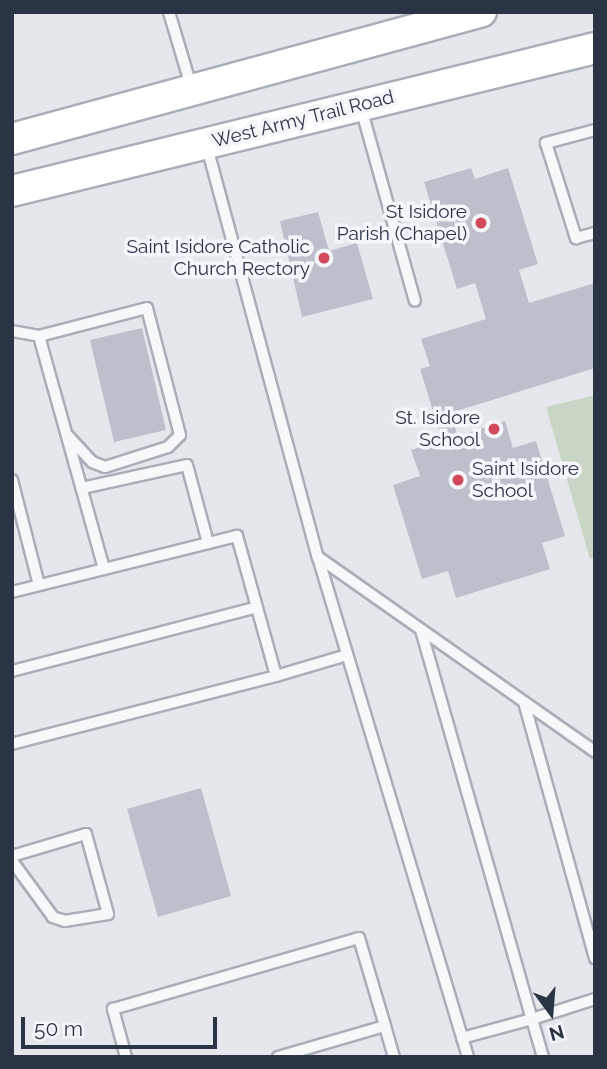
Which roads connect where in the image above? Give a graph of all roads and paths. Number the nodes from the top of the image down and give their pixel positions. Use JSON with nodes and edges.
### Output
{"nodes":[{"id":1,"x":169,"y":12,"type":"edge"},
{"id":2,"x":481,"y":12,"type":"edge"},
{"id":3,"x":449,"y":16,"type":"edge"},
{"id":4,"x":595,"y":48,"type":"edge"},
{"id":5,"x":193,"y":92,"type":"junction"},
{"id":6,"x":360,"y":105,"type":"junction"},
{"id":7,"x":595,"y":130,"type":"edge"},
{"id":8,"x":12,"y":139,"type":"edge"},
{"id":9,"x":205,"y":142,"type":"junction"},
{"id":10,"x":12,"y":191,"type":"edge"},
{"id":11,"x":595,"y":233,"type":"edge"},
{"id":12,"x":415,"y":301,"type":"dead end"},
{"id":13,"x":12,"y":331,"type":"edge"},
{"id":14,"x":39,"y":336,"type":"junction"},
{"id":15,"x":68,"y":436,"type":"junction"},
{"id":16,"x":12,"y":480,"type":"edge"},
{"id":17,"x":82,"y":488,"type":"junction"},
{"id":18,"x":17,"y":522,"type":"edge"},
{"id":19,"x":208,"y":543,"type":"junction"},
{"id":20,"x":318,"y":557,"type":"junction"},
{"id":21,"x":104,"y":569,"type":"junction"},
{"id":22,"x":39,"y":585,"type":"junction"},
{"id":23,"x":12,"y":592,"type":"edge"},
{"id":24,"x":257,"y":607,"type":"junction"},
{"id":25,"x":421,"y":630,"type":"junction"},
{"id":26,"x":347,"y":655,"type":"junction"},
{"id":27,"x":12,"y":671,"type":"edge"},
{"id":28,"x":276,"y":676,"type":"junction"},
{"id":29,"x":524,"y":702,"type":"junction"},
{"id":30,"x":12,"y":744,"type":"edge"},
{"id":31,"x":595,"y":752,"type":"edge"},
{"id":32,"x":12,"y":859,"type":"edge"},
{"id":33,"x":595,"y":958,"type":"edge"},
{"id":34,"x":595,"y":999,"type":"edge"},
{"id":35,"x":532,"y":1018,"type":"junction"},
{"id":36,"x":385,"y":1026,"type":"junction"},
{"id":37,"x":463,"y":1038,"type":"junction"},
{"id":38,"x":126,"y":1057,"type":"edge"},
{"id":39,"x":278,"y":1057,"type":"edge"},
{"id":40,"x":394,"y":1057,"type":"edge"},
{"id":41,"x":468,"y":1057,"type":"edge"},
{"id":42,"x":543,"y":1057,"type":"edge"}],
"edges":[{"from":1,"to":5,"type":"lane"},
{"from":2,"to":3,"type":"main road"},
{"from":3,"to":5,"type":"main road"},
{"from":4,"to":6,"type":"main road","name":"West Army Trail Road"},
{"from":5,"to":8,"type":"main road"},
{"from":6,"to":9,"type":"main road","name":"West Army Trail Road"},
{"from":6,"to":12,"type":"lane"},
{"from":7,"to":11,"type":"lane"},
{"from":9,"to":10,"type":"main road","name":"West Army Trail Road"},
{"from":9,"to":20,"type":"lane"},
{"from":13,"to":14,"type":"lane"},
{"from":14,"to":15,"type":"lane"},
{"from":14,"to":15,"type":"lane"},
{"from":15,"to":17,"type":"lane"},
{"from":16,"to":18,"type":"lane"},
{"from":17,"to":19,"type":"lane"},
{"from":17,"to":21,"type":"lane"},
{"from":18,"to":22,"type":"lane"},
{"from":19,"to":21,"type":"lane"},
{"from":19,"to":24,"type":"lane"},
{"from":20,"to":25,"type":"lane"},
{"from":20,"to":26,"type":"lane"},
{"from":21,"to":22,"type":"lane"},
{"from":22,"to":23,"type":"lane"},
{"from":24,"to":27,"type":"lane"},
{"from":24,"to":28,"type":"lane"},
{"from":25,"to":29,"type":"lane"},
{"from":25,"to":35,"type":"lane"},
{"from":26,"to":28,"type":"lane"},
{"from":26,"to":37,"type":"lane"},
{"from":28,"to":30,"type":"lane"},
{"from":29,"to":31,"type":"lane"},
{"from":29,"to":33,"type":"lane"},
{"from":32,"to":32,"type":"lane"},
{"from":34,"to":35,"type":"lane"},
{"from":35,"to":37,"type":"lane"},
{"from":35,"to":42,"type":"lane"},
{"from":36,"to":38,"type":"lane"},
{"from":36,"to":39,"type":"lane"},
{"from":36,"to":40,"type":"lane"},
{"from":37,"to":41,"type":"lane"}]}
